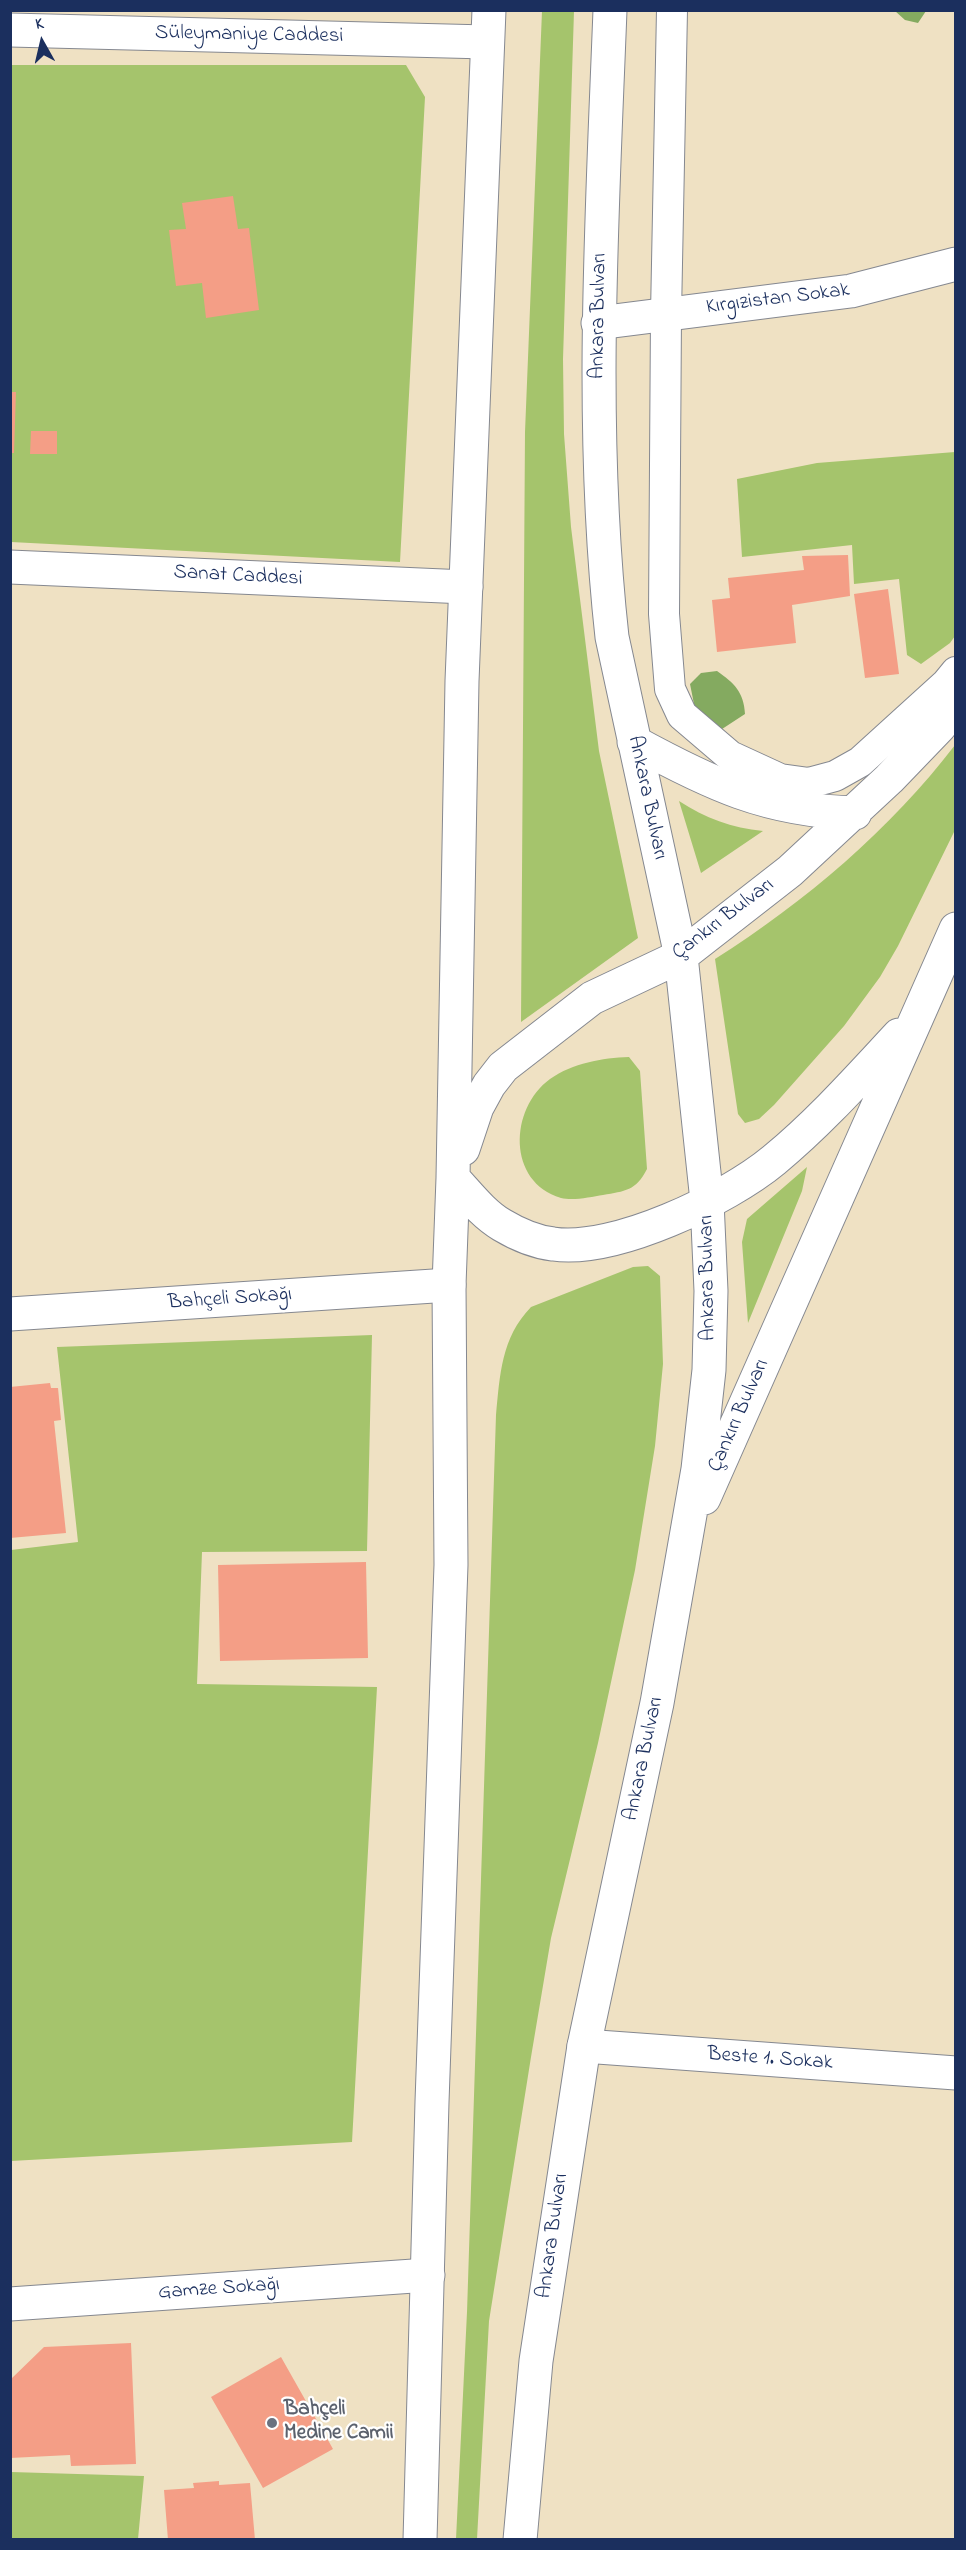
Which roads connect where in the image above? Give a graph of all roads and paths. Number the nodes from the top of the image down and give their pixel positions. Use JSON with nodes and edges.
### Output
{"nodes":[{"id":1,"x":610,"y":10,"type":"edge"},
{"id":2,"x":672,"y":10,"type":"edge"},
{"id":3,"x":488,"y":26,"type":"edge"},
{"id":4,"x":10,"y":30,"type":"edge"},
{"id":5,"x":956,"y":264,"type":"edge"},
{"id":6,"x":666,"y":314,"type":"junction"},
{"id":7,"x":598,"y":323,"type":"junction"},
{"id":8,"x":10,"y":567,"type":"edge"},
{"id":9,"x":466,"y":587,"type":"junction"},
{"id":10,"x":956,"y":672,"type":"edge"},
{"id":11,"x":956,"y":705,"type":"edge"},
{"id":12,"x":634,"y":742,"type":"junction"},
{"id":13,"x":855,"y":813,"type":"junction"},
{"id":14,"x":956,"y":928,"type":"edge"},
{"id":15,"x":681,"y":956,"type":"junction"},
{"id":16,"x":917,"y":1015,"type":"junction"},
{"id":17,"x":453,"y":1178,"type":"junction"},
{"id":18,"x":708,"y":1201,"type":"junction"},
{"id":19,"x":449,"y":1285,"type":"junction"},
{"id":20,"x":10,"y":1314,"type":"edge"},
{"id":21,"x":685,"y":1541,"type":"junction"},
{"id":22,"x":584,"y":2046,"type":"junction"},
{"id":23,"x":956,"y":2073,"type":"edge"},
{"id":24,"x":428,"y":2275,"type":"junction"},
{"id":25,"x":10,"y":2304,"type":"edge"},
{"id":26,"x":420,"y":2540,"type":"edge"},
{"id":27,"x":520,"y":2540,"type":"edge"}],
"edges":[{"from":1,"to":7,"type":"main road","name":"Ankara Bulvarı"},
{"from":2,"to":6,"type":"street"},
{"from":3,"to":4,"type":"main road","name":"Süleymaniye Caddesi"},
{"from":3,"to":9,"type":"main road"},
{"from":5,"to":6,"type":"main road","name":"Kırgızistan Sokak"},
{"from":6,"to":7,"type":"main road","name":"Kırgızistan Sokak"},
{"from":6,"to":10,"type":"street"},
{"from":7,"to":12,"type":"main road","name":"Ankara Bulvarı"},
{"from":8,"to":9,"type":"main road","name":"Sanat Caddesi"},
{"from":9,"to":17,"type":"main road"},
{"from":11,"to":13,"type":"main road","name":"Çankırı Bulvarı"},
{"from":12,"to":13,"type":"main road"},
{"from":12,"to":15,"type":"main road","name":"Ankara Bulvarı"},
{"from":13,"to":15,"type":"main road","name":"Çankırı Bulvarı"},
{"from":14,"to":16,"type":"main road","name":"Çankırı Bulvarı"},
{"from":15,"to":17,"type":"main road","name":"Çankırı Bulvarı"},
{"from":15,"to":18,"type":"main road","name":"Ankara Bulvarı"},
{"from":16,"to":18,"type":"main road"},
{"from":16,"to":21,"type":"main road","name":"Çankırı Bulvarı"},
{"from":17,"to":18,"type":"main road"},
{"from":17,"to":19,"type":"main road"},
{"from":18,"to":21,"type":"main road","name":"Ankara Bulvarı"},
{"from":19,"to":20,"type":"main road","name":"Bahçeli Sokağı"},
{"from":19,"to":24,"type":"main road"},
{"from":21,"to":22,"type":"main road","name":"Ankara Bulvarı"},
{"from":22,"to":23,"type":"main road","name":"Beste 1. Sokak"},
{"from":22,"to":27,"type":"main road","name":"Ankara Bulvarı"},
{"from":24,"to":25,"type":"main road","name":"Gamze Sokağı"},
{"from":24,"to":26,"type":"main road"}]}
